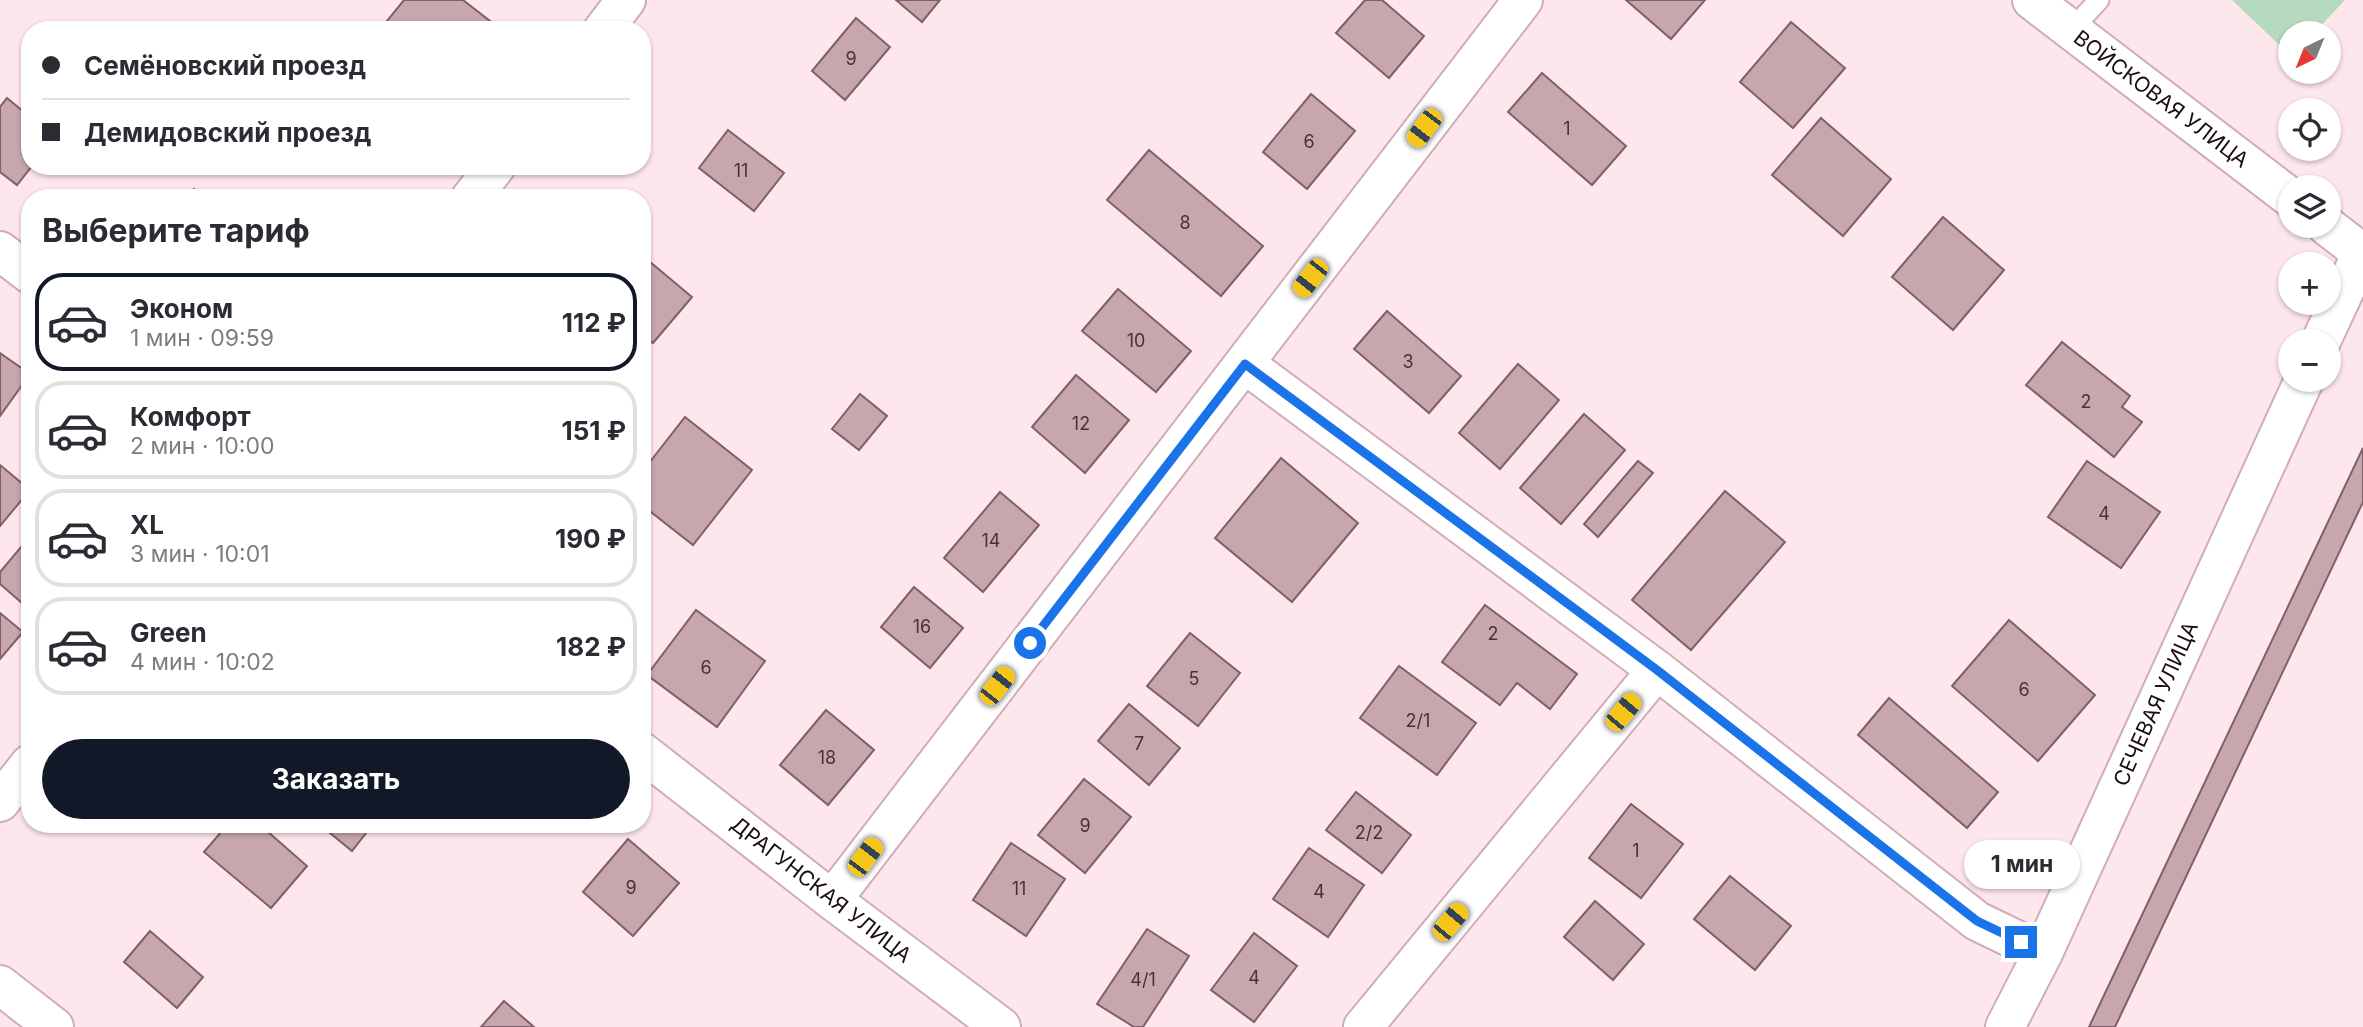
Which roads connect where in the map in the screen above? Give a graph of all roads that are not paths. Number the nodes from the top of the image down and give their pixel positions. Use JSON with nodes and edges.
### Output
{"nodes":[{"id":1,"x":626,"y":0,"type":"edge"},
{"id":2,"x":1522,"y":0,"type":"edge"},
{"id":3,"x":2032,"y":0,"type":"edge"},
{"id":4,"x":2099,"y":0,"type":"edge"},
{"id":5,"x":610,"y":21,"type":"edge"},
{"id":6,"x":2071,"y":30,"type":"junction"},
{"id":7,"x":489,"y":175,"type":"edge"},
{"id":8,"x":2278,"y":188,"type":"edge"},
{"id":9,"x":478,"y":189,"type":"edge"},
{"id":10,"x":2341,"y":237,"type":"edge"},
{"id":11,"x":0,"y":251,"type":"edge"},
{"id":12,"x":2362,"y":253,"type":"edge"},
{"id":13,"x":21,"y":267,"type":"edge"},
{"id":14,"x":2327,"y":329,"type":"edge"},
{"id":15,"x":1245,"y":364,"type":"junction"},
{"id":16,"x":2299,"y":392,"type":"edge"},
{"id":17,"x":1657,"y":670,"type":"junction"},
{"id":18,"x":651,"y":759,"type":"edge"},
{"id":19,"x":21,"y":775,"type":"edge"},
{"id":20,"x":0,"y":802,"type":"edge"},
{"id":21,"x":832,"y":900,"type":"junction"},
{"id":22,"x":2043,"y":953,"type":"junction"},
{"id":23,"x":0,"y":985,"type":"edge"},
{"id":24,"x":54,"y":1027,"type":"edge"},
{"id":25,"x":1000,"y":1027,"type":"edge"},
{"id":26,"x":1363,"y":1027,"type":"edge"},
{"id":27,"x":2005,"y":1027,"type":"edge"}],
"edges":[{"from":1,"to":5,"type":"street"},
{"from":2,"to":15,"type":"street"},
{"from":3,"to":6,"type":"street","name":"ВОЙСКОВАЯ УЛИЦА"},
{"from":4,"to":6,"type":"lane"},
{"from":6,"to":8,"type":"street","name":"ВОЙСКОВАЯ УЛИЦА"},
{"from":7,"to":9,"type":"street"},
{"from":10,"to":12,"type":"street"},
{"from":11,"to":13,"type":"street"},
{"from":12,"to":14,"type":"street"},
{"from":15,"to":17,"type":"street"},
{"from":15,"to":21,"type":"street"},
{"from":16,"to":22,"type":"street","name":"СЕЧЕВАЯ УЛИЦА"},
{"from":17,"to":22,"type":"street"},
{"from":17,"to":26,"type":"street"},
{"from":18,"to":21,"type":"street","name":"ДРАГУНСКАЯ УЛИЦА"},
{"from":19,"to":20,"type":"street"},
{"from":21,"to":25,"type":"street","name":"ДРАГУНСКАЯ УЛИЦА"},
{"from":22,"to":27,"type":"street","name":"СЕЧЕВАЯ УЛИЦА"},
{"from":23,"to":24,"type":"street"}]}
